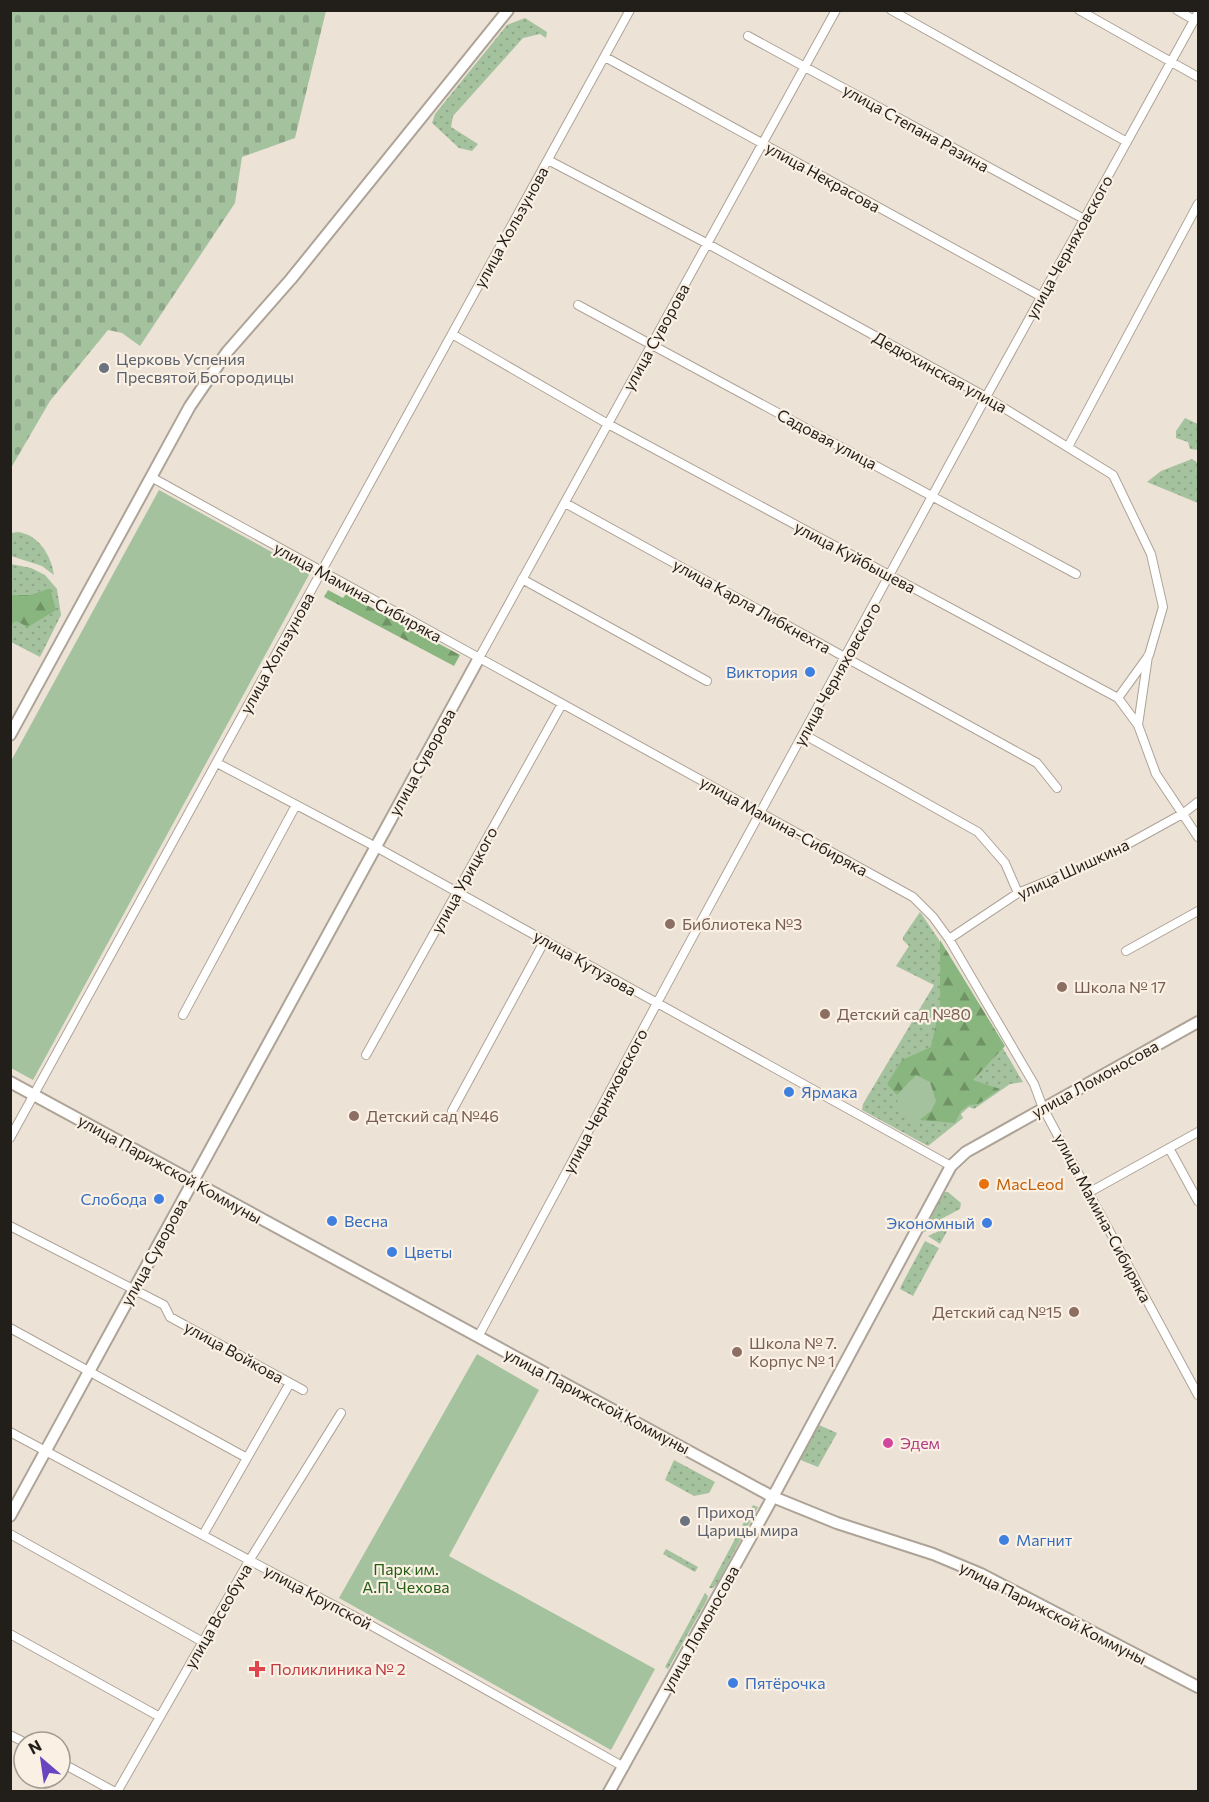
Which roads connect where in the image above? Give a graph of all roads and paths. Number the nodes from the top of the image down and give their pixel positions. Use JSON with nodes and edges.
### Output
{"nodes":[{"id":1,"x":508,"y":10,"type":"edge"},
{"id":2,"x":630,"y":10,"type":"edge"},
{"id":3,"x":836,"y":10,"type":"edge"},
{"id":4,"x":891,"y":10,"type":"edge"},
{"id":5,"x":1079,"y":10,"type":"edge"},
{"id":6,"x":1177,"y":10,"type":"edge"},
{"id":7,"x":1196,"y":16,"type":"edge"},
{"id":8,"x":748,"y":36,"type":"dead end"},
{"id":9,"x":604,"y":57,"type":"junction"},
{"id":10,"x":1171,"y":62,"type":"junction"},
{"id":11,"x":805,"y":67,"type":"junction"},
{"id":12,"x":1198,"y":77,"type":"edge"},
{"id":13,"x":1126,"y":142,"type":"junction"},
{"id":14,"x":763,"y":144,"type":"junction"},
{"id":15,"x":548,"y":160,"type":"junction"},
{"id":16,"x":1198,"y":204,"type":"edge"},
{"id":17,"x":1084,"y":219,"type":"junction"},
{"id":18,"x":708,"y":244,"type":"junction"},
{"id":19,"x":1042,"y":297,"type":"junction"},
{"id":20,"x":578,"y":305,"type":"dead end"},
{"id":21,"x":452,"y":334,"type":"junction"},
{"id":22,"x":652,"y":345,"type":"junction"},
{"id":23,"x":986,"y":397,"type":"junction"},
{"id":24,"x":608,"y":424,"type":"junction"},
{"id":25,"x":1068,"y":447,"type":"junction"},
{"id":26,"x":151,"y":477,"type":"junction"},
{"id":27,"x":933,"y":497,"type":"junction"},
{"id":28,"x":565,"y":502,"type":"junction"},
{"id":29,"x":322,"y":572,"type":"junction"},
{"id":30,"x":1076,"y":574,"type":"dead end"},
{"id":31,"x":890,"y":576,"type":"junction"},
{"id":32,"x":522,"y":579,"type":"junction"},
{"id":33,"x":1149,"y":655,"type":"junction"},
{"id":34,"x":479,"y":658,"type":"junction"},
{"id":35,"x":846,"y":658,"type":"junction"},
{"id":36,"x":707,"y":681,"type":"dead end"},
{"id":37,"x":1118,"y":698,"type":"junction"},
{"id":38,"x":562,"y":704,"type":"junction"},
{"id":39,"x":1138,"y":725,"type":"junction"},
{"id":40,"x":803,"y":734,"type":"junction"},
{"id":41,"x":10,"y":735,"type":"edge"},
{"id":42,"x":217,"y":763,"type":"junction"},
{"id":43,"x":1057,"y":788,"type":"dead end"},
{"id":44,"x":1198,"y":801,"type":"edge"},
{"id":45,"x":296,"y":805,"type":"junction"},
{"id":46,"x":760,"y":813,"type":"junction"},
{"id":47,"x":1184,"y":813,"type":"junction"},
{"id":48,"x":1198,"y":837,"type":"edge"},
{"id":49,"x":376,"y":847,"type":"junction"},
{"id":50,"x":457,"y":892,"type":"junction"},
{"id":51,"x":1018,"y":893,"type":"junction"},
{"id":52,"x":1198,"y":911,"type":"edge"},
{"id":53,"x":949,"y":939,"type":"junction"},
{"id":54,"x":545,"y":940,"type":"junction"},
{"id":55,"x":1126,"y":951,"type":"dead end"},
{"id":56,"x":657,"y":1004,"type":"junction"},
{"id":57,"x":183,"y":1015,"type":"dead end"},
{"id":58,"x":1198,"y":1022,"type":"edge"},
{"id":59,"x":366,"y":1055,"type":"dead end"},
{"id":60,"x":10,"y":1082,"type":"edge"},
{"id":61,"x":34,"y":1095,"type":"junction"},
{"id":62,"x":1043,"y":1108,"type":"junction"},
{"id":63,"x":452,"y":1111,"type":"dead end"},
{"id":64,"x":1198,"y":1132,"type":"edge"},
{"id":65,"x":10,"y":1138,"type":"edge"},
{"id":66,"x":1169,"y":1148,"type":"junction"},
{"id":67,"x":951,"y":1166,"type":"junction"},
{"id":68,"x":192,"y":1182,"type":"junction"},
{"id":69,"x":1088,"y":1193,"type":"junction"},
{"id":70,"x":1198,"y":1202,"type":"edge"},
{"id":71,"x":10,"y":1226,"type":"edge"},
{"id":72,"x":134,"y":1290,"type":"junction"},
{"id":73,"x":10,"y":1328,"type":"edge"},
{"id":74,"x":478,"y":1337,"type":"junction"},
{"id":75,"x":89,"y":1371,"type":"junction"},
{"id":76,"x":290,"y":1383,"type":"junction"},
{"id":77,"x":303,"y":1390,"type":"dead end"},
{"id":78,"x":1198,"y":1395,"type":"edge"},
{"id":79,"x":341,"y":1413,"type":"dead end"},
{"id":80,"x":10,"y":1432,"type":"edge"},
{"id":81,"x":45,"y":1452,"type":"junction"},
{"id":82,"x":247,"y":1458,"type":"junction"},
{"id":83,"x":773,"y":1497,"type":"junction"},
{"id":84,"x":10,"y":1516,"type":"edge"},
{"id":85,"x":10,"y":1534,"type":"edge"},
{"id":86,"x":203,"y":1535,"type":"junction"},
{"id":87,"x":249,"y":1560,"type":"junction"},
{"id":88,"x":10,"y":1634,"type":"edge"},
{"id":89,"x":203,"y":1642,"type":"junction"},
{"id":90,"x":1198,"y":1687,"type":"edge"},
{"id":91,"x":160,"y":1717,"type":"junction"},
{"id":92,"x":624,"y":1767,"type":"junction"},
{"id":93,"x":72,"y":1768,"type":"edge"},
{"id":94,"x":116,"y":1791,"type":"edge"},
{"id":95,"x":609,"y":1791,"type":"edge"}],
"edges":[{"from":1,"to":26,"type":"main road"},
{"from":2,"to":9,"type":"street","name":"улица Хользунова"},
{"from":3,"to":11,"type":"street","name":"улица Суворова"},
{"from":4,"to":13,"type":"street"},
{"from":5,"to":10,"type":"street"},
{"from":6,"to":7,"type":"street"},
{"from":7,"to":10,"type":"street","name":"улица Черняховского"},
{"from":8,"to":11,"type":"street","name":"улица Степана Разина"},
{"from":9,"to":14,"type":"street","name":"улица Некрасова"},
{"from":9,"to":15,"type":"street","name":"улица Хользунова"},
{"from":10,"to":12,"type":"street"},
{"from":10,"to":13,"type":"street","name":"улица Черняховского"},
{"from":11,"to":14,"type":"street","name":"улица Суворова"},
{"from":11,"to":17,"type":"street","name":"улица Степана Разина"},
{"from":13,"to":17,"type":"street","name":"улица Черняховского"},
{"from":14,"to":18,"type":"street","name":"улица Суворова"},
{"from":14,"to":19,"type":"street","name":"улица Некрасова"},
{"from":15,"to":18,"type":"street","name":"Дедюхинская улица"},
{"from":15,"to":21,"type":"street","name":"улица Хользунова"},
{"from":16,"to":25,"type":"street"},
{"from":17,"to":19,"type":"street","name":"улица Черняховского"},
{"from":18,"to":22,"type":"street","name":"улица Суворова"},
{"from":18,"to":23,"type":"street","name":"Дедюхинская улица"},
{"from":19,"to":23,"type":"street","name":"улица Черняховского"},
{"from":20,"to":22,"type":"street","name":"Садовая улица"},
{"from":21,"to":24,"type":"street","name":"улица Куйбышева"},
{"from":21,"to":29,"type":"street","name":"улица Хользунова"},
{"from":22,"to":24,"type":"street","name":"улица Суворова"},
{"from":22,"to":27,"type":"street","name":"Садовая улица"},
{"from":23,"to":25,"type":"street","name":"Дедюхинская улица"},
{"from":23,"to":27,"type":"street","name":"улица Черняховского"},
{"from":24,"to":28,"type":"street","name":"улица Суворова"},
{"from":24,"to":31,"type":"street","name":"улица Куйбышева"},
{"from":25,"to":33,"type":"street","name":"Дедюхинская улица"},
{"from":26,"to":29,"type":"street","name":"улица Мамина-Сибиряка"},
{"from":26,"to":41,"type":"main road"},
{"from":27,"to":30,"type":"street","name":"Садовая улица"},
{"from":27,"to":31,"type":"street","name":"улица Черняховского"},
{"from":28,"to":32,"type":"street","name":"улица Суворова"},
{"from":28,"to":35,"type":"street","name":"улица Карла Либкнехта"},
{"from":29,"to":34,"type":"street","name":"улица Мамина-Сибиряка"},
{"from":29,"to":42,"type":"street","name":"улица Хользунова"},
{"from":31,"to":35,"type":"street","name":"улица Черняховского"},
{"from":31,"to":37,"type":"street","name":"улица Куйбышева"},
{"from":32,"to":34,"type":"street","name":"улица Суворова"},
{"from":32,"to":36,"type":"street"},
{"from":33,"to":37,"type":"street","name":"Дедюхинская улица"},
{"from":33,"to":39,"type":"street"},
{"from":34,"to":38,"type":"street","name":"улица Мамина-Сибиряка"},
{"from":34,"to":49,"type":"main road","name":"улица Суворова"},
{"from":35,"to":40,"type":"street","name":"улица Черняховского"},
{"from":35,"to":43,"type":"street","name":"улица Карла Либкнехта"},
{"from":37,"to":39,"type":"street","name":"улица Куйбышева"},
{"from":38,"to":46,"type":"street","name":"улица Мамина-Сибиряка"},
{"from":38,"to":50,"type":"street","name":"улица Урицкого"},
{"from":39,"to":47,"type":"street","name":"улица Куйбышева"},
{"from":40,"to":46,"type":"street","name":"улица Черняховского"},
{"from":40,"to":51,"type":"street"},
{"from":42,"to":45,"type":"street","name":"улица Кутузова"},
{"from":42,"to":61,"type":"street","name":"улица Хользунова"},
{"from":44,"to":47,"type":"street","name":"улица Шишкина"},
{"from":45,"to":49,"type":"street","name":"улица Кутузова"},
{"from":45,"to":57,"type":"street"},
{"from":46,"to":53,"type":"street","name":"улица Мамина-Сибиряка"},
{"from":46,"to":56,"type":"street","name":"улица Черняховского"},
{"from":47,"to":48,"type":"street","name":"улица Куйбышева"},
{"from":47,"to":51,"type":"street","name":"улица Шишкина"},
{"from":49,"to":50,"type":"street","name":"улица Кутузова"},
{"from":49,"to":68,"type":"main road","name":"улица Суворова"},
{"from":50,"to":54,"type":"street","name":"улица Кутузова"},
{"from":50,"to":59,"type":"street","name":"улица Урицкого"},
{"from":51,"to":53,"type":"street","name":"улица Шишкина"},
{"from":52,"to":55,"type":"street"},
{"from":53,"to":62,"type":"street","name":"улица Мамина-Сибиряка"},
{"from":54,"to":56,"type":"street","name":"улица Кутузова"},
{"from":54,"to":63,"type":"street"},
{"from":56,"to":67,"type":"street","name":"улица Кутузова"},
{"from":56,"to":74,"type":"street","name":"улица Черняховского"},
{"from":58,"to":62,"type":"main road","name":"улица Ломоносова"},
{"from":60,"to":61,"type":"main road","name":"улица Парижской Коммуны"},
{"from":61,"to":65,"type":"street","name":"улица Хользунова"},
{"from":61,"to":68,"type":"main road","name":"улица Парижской Коммуны"},
{"from":62,"to":67,"type":"main road","name":"улица Ломоносова"},
{"from":62,"to":69,"type":"street","name":"улица Мамина-Сибиряка"},
{"from":64,"to":66,"type":"street"},
{"from":66,"to":69,"type":"street"},
{"from":66,"to":70,"type":"street"},
{"from":67,"to":83,"type":"main road","name":"улица Ломоносова"},
{"from":68,"to":72,"type":"main road","name":"улица Суворова"},
{"from":68,"to":74,"type":"main road","name":"улица Парижской Коммуны"},
{"from":69,"to":78,"type":"street","name":"улица Мамина-Сибиряка"},
{"from":71,"to":72,"type":"street","name":"улица Войкова"},
{"from":72,"to":75,"type":"main road","name":"улица Суворова"},
{"from":72,"to":76,"type":"street","name":"улица Войкова"},
{"from":73,"to":75,"type":"street"},
{"from":74,"to":83,"type":"main road","name":"улица Парижской Коммуны"},
{"from":75,"to":81,"type":"main road","name":"улица Суворова"},
{"from":75,"to":82,"type":"street"},
{"from":76,"to":77,"type":"street","name":"улица Войкова"},
{"from":76,"to":82,"type":"street"},
{"from":79,"to":87,"type":"street","name":"улица Всеобуча"},
{"from":80,"to":81,"type":"street","name":"улица Крупской"},
{"from":81,"to":84,"type":"main road","name":"улица Суворова"},
{"from":81,"to":86,"type":"street","name":"улица Крупской"},
{"from":82,"to":86,"type":"street"},
{"from":83,"to":90,"type":"main road","name":"улица Парижской Коммуны"},
{"from":83,"to":92,"type":"main road","name":"улица Ломоносова"},
{"from":85,"to":89,"type":"street"},
{"from":86,"to":87,"type":"street","name":"улица Крупской"},
{"from":87,"to":89,"type":"street","name":"улица Всеобуча"},
{"from":87,"to":92,"type":"street","name":"улица Крупской"},
{"from":88,"to":91,"type":"street"},
{"from":89,"to":91,"type":"street","name":"улица Всеобуча"},
{"from":91,"to":94,"type":"street","name":"улица Всеобуча"},
{"from":92,"to":95,"type":"main road","name":"улица Ломоносова"},
{"from":93,"to":94,"type":"street"}]}
